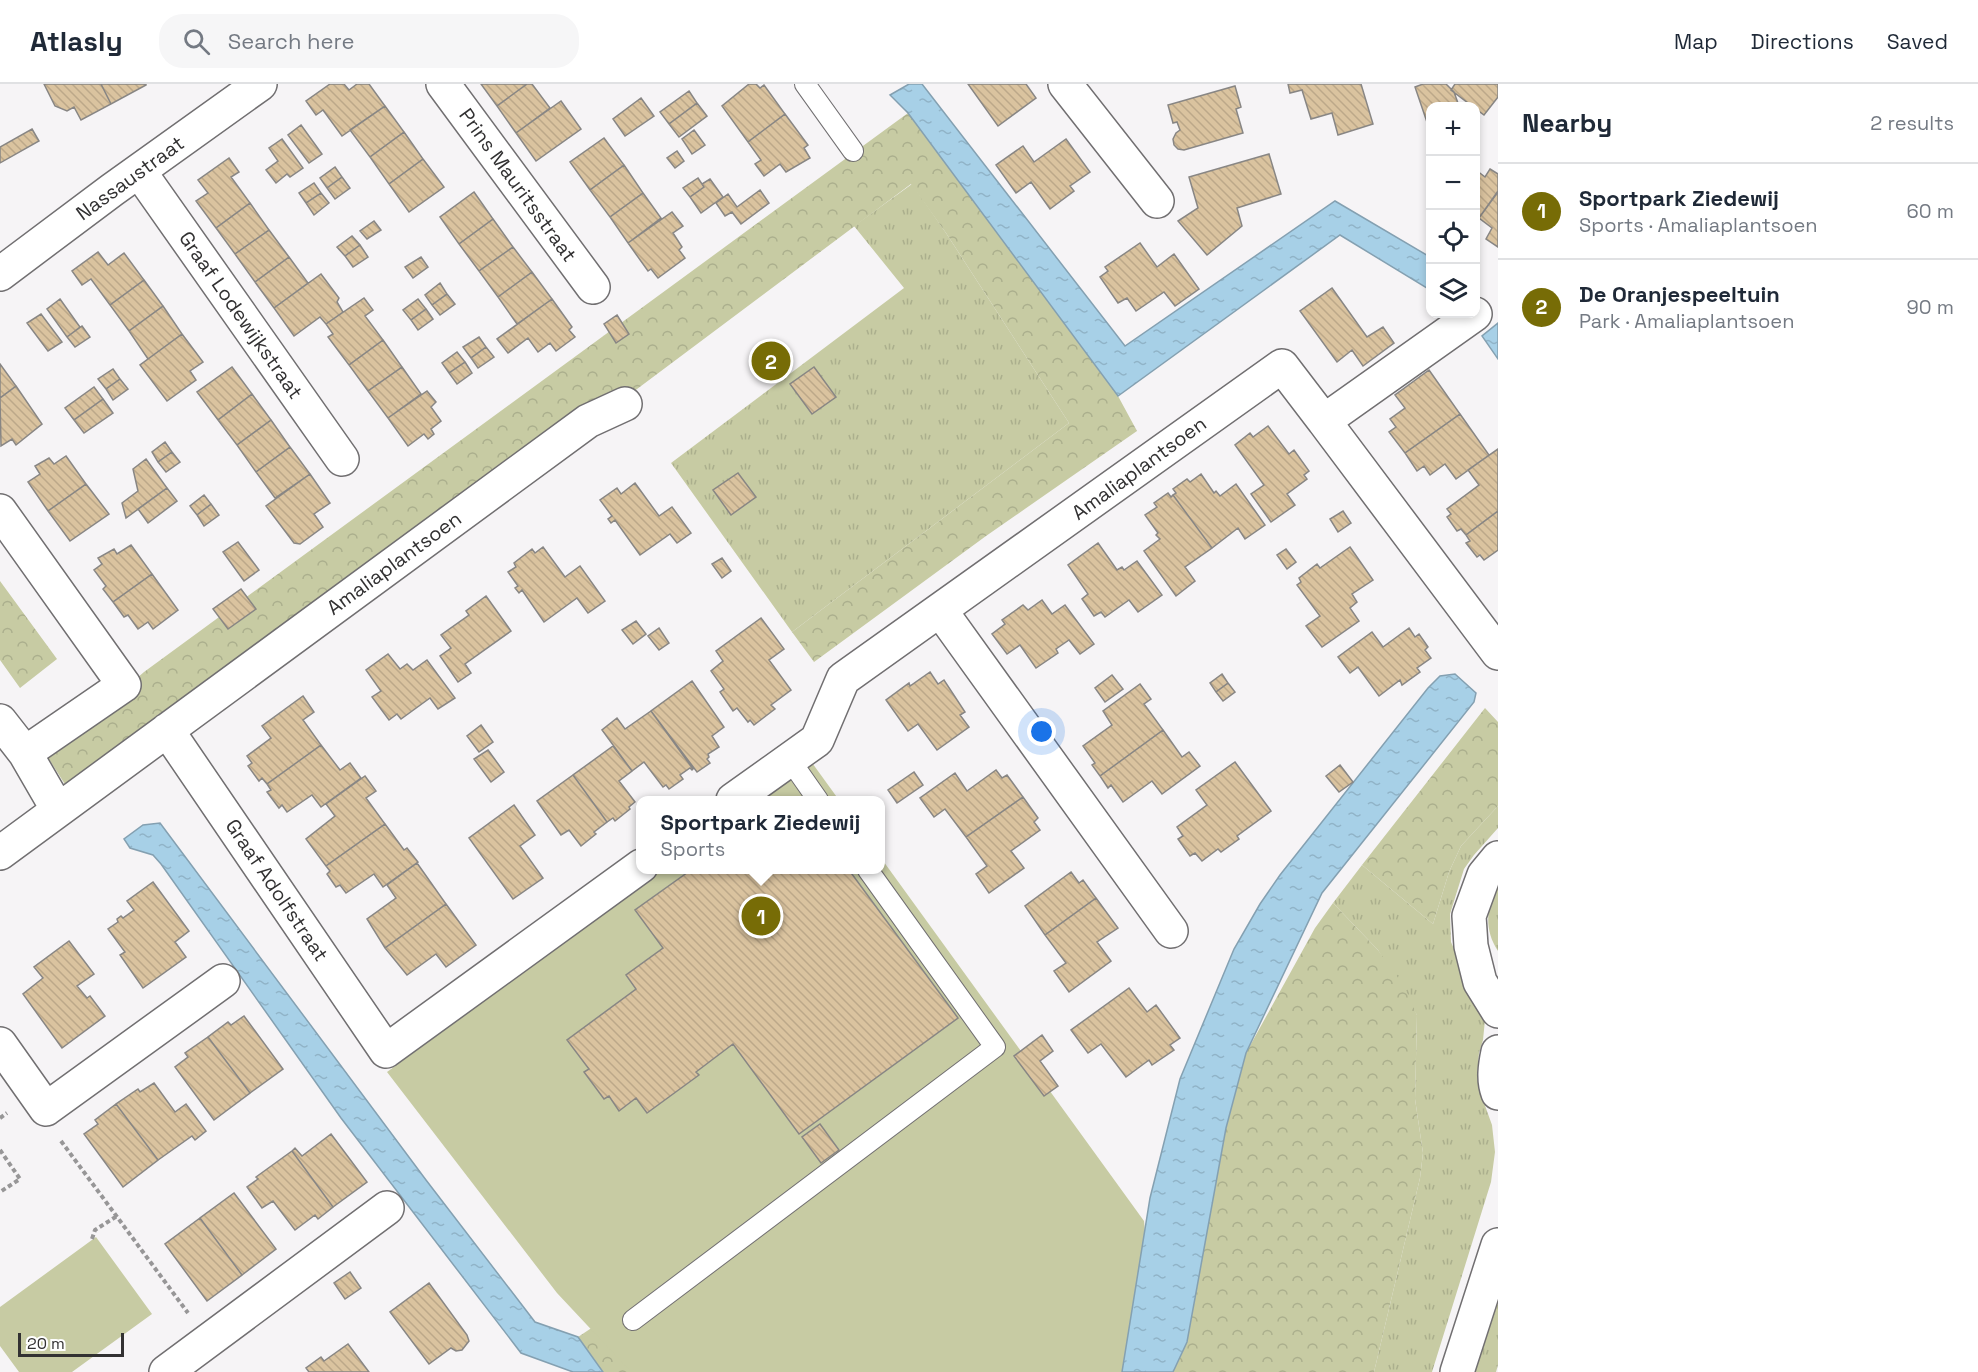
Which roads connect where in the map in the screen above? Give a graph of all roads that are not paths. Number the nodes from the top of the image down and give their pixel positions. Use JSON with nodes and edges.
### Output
{"nodes":[{"id":1,"x":260,"y":84,"type":"edge"},
{"id":2,"x":443,"y":84,"type":"edge"},
{"id":3,"x":805,"y":84,"type":"edge"},
{"id":4,"x":1065,"y":84,"type":"edge"},
{"id":5,"x":853,"y":151,"type":"dead end"},
{"id":6,"x":139,"y":171,"type":"junction"},
{"id":7,"x":1157,"y":201,"type":"dead end"},
{"id":8,"x":0,"y":274,"type":"edge"},
{"id":9,"x":593,"y":287,"type":"dead end"},
{"id":10,"x":1469,"y":318,"type":"edge"},
{"id":11,"x":625,"y":404,"type":"dead end"},
{"id":12,"x":1324,"y":421,"type":"junction"},
{"id":13,"x":342,"y":459,"type":"dead end"},
{"id":14,"x":0,"y":511,"type":"edge"},
{"id":15,"x":940,"y":610,"type":"junction"},
{"id":16,"x":1498,"y":653,"type":"edge"},
{"id":17,"x":0,"y":721,"type":"edge"},
{"id":18,"x":167,"y":730,"type":"junction"},
{"id":19,"x":25,"y":753,"type":"junction"},
{"id":20,"x":790,"y":760,"type":"junction"},
{"id":21,"x":740,"y":796,"type":"edge"},
{"id":22,"x":815,"y":796,"type":"edge"},
{"id":23,"x":58,"y":810,"type":"junction"},
{"id":24,"x":0,"y":853,"type":"edge"},
{"id":25,"x":1498,"y":858,"type":"edge"},
{"id":26,"x":636,"y":870,"type":"edge"},
{"id":27,"x":871,"y":874,"type":"edge"},
{"id":28,"x":1171,"y":931,"type":"dead end"},
{"id":29,"x":1471,"y":946,"type":"junction"},
{"id":30,"x":1498,"y":969,"type":"edge"},
{"id":31,"x":223,"y":981,"type":"dead end"},
{"id":32,"x":1498,"y":1011,"type":"edge"},
{"id":33,"x":0,"y":1044,"type":"edge"},
{"id":34,"x":1498,"y":1052,"type":"edge"},
{"id":35,"x":1498,"y":1093,"type":"edge"},
{"id":36,"x":387,"y":1208,"type":"dead end"},
{"id":37,"x":1498,"y":1245,"type":"edge"},
{"id":38,"x":633,"y":1320,"type":"dead end"},
{"id":39,"x":166,"y":1372,"type":"edge"},
{"id":40,"x":1457,"y":1372,"type":"edge"}],
"edges":[{"from":1,"to":6,"type":"street","name":"Nassaustraat"},
{"from":2,"to":9,"type":"street","name":"Prins Mauritsstraat"},
{"from":3,"to":5,"type":"lane"},
{"from":4,"to":7,"type":"street"},
{"from":6,"to":8,"type":"street","name":"Nassaustraat"},
{"from":6,"to":13,"type":"street","name":"Graaf Lodewijkstraat"},
{"from":10,"to":12,"type":"street"},
{"from":11,"to":18,"type":"street","name":"Amaliaplantsoen"},
{"from":12,"to":15,"type":"street","name":"Amaliaplantsoen"},
{"from":12,"to":16,"type":"street","name":"Amaliaplantsoen"},
{"from":14,"to":19,"type":"street"},
{"from":15,"to":20,"type":"street","name":"Amaliaplantsoen"},
{"from":15,"to":28,"type":"street"},
{"from":17,"to":19,"type":"street"},
{"from":18,"to":23,"type":"street","name":"Amaliaplantsoen"},
{"from":18,"to":26,"type":"street","name":"Graaf Adolfstraat"},
{"from":19,"to":23,"type":"street"},
{"from":20,"to":21,"type":"street","name":"Amaliaplantsoen"},
{"from":20,"to":22,"type":"lane"},
{"from":23,"to":24,"type":"street","name":"Amaliaplantsoen"},
{"from":25,"to":29,"type":"street"},
{"from":27,"to":38,"type":"lane"},
{"from":29,"to":30,"type":"street"},
{"from":29,"to":32,"type":"street"},
{"from":31,"to":33,"type":"street"},
{"from":34,"to":35,"type":"street"},
{"from":36,"to":39,"type":"street"},
{"from":37,"to":40,"type":"street"}]}
